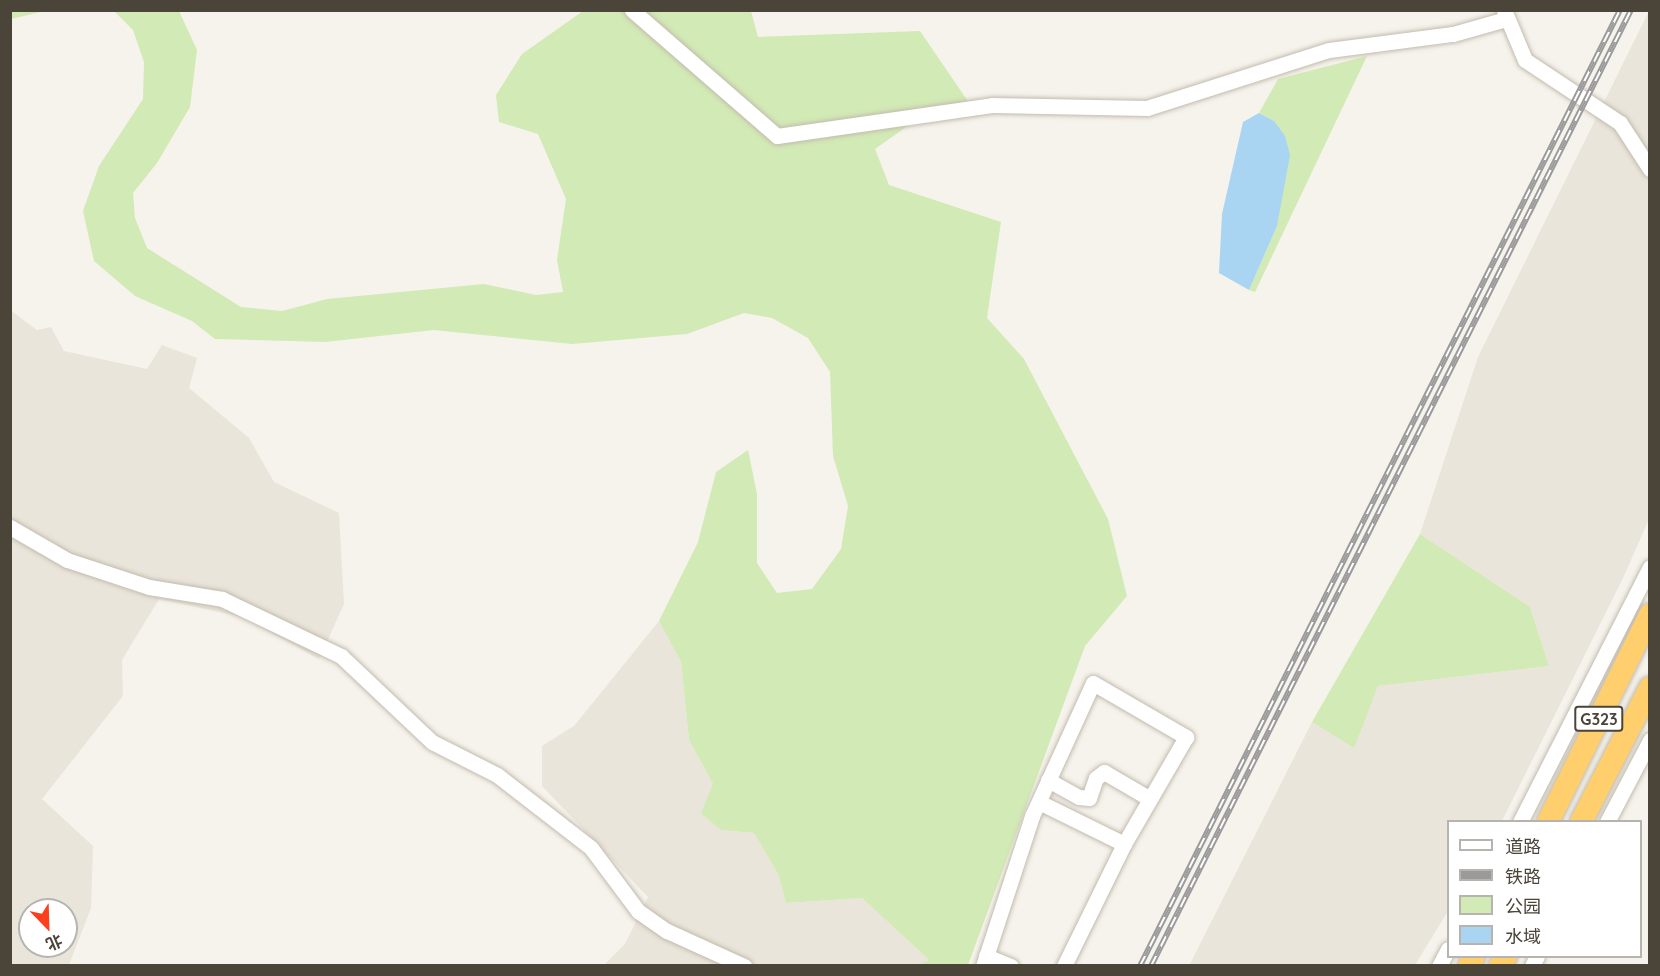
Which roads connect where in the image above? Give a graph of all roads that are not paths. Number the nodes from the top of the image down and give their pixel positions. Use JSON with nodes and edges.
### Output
{"nodes":[{"id":1,"x":632,"y":10,"type":"edge"},
{"id":2,"x":1505,"y":15,"type":"edge"},
{"id":3,"x":1650,"y":169,"type":"edge"},
{"id":4,"x":10,"y":527,"type":"edge"},
{"id":5,"x":1650,"y":567,"type":"edge"},
{"id":6,"x":1650,"y":615,"type":"edge"},
{"id":7,"x":1650,"y":688,"type":"edge"},
{"id":8,"x":1650,"y":740,"type":"edge"},
{"id":9,"x":1048,"y":780,"type":"junction"},
{"id":10,"x":1150,"y":799,"type":"junction"},
{"id":11,"x":1039,"y":802,"type":"junction"},
{"id":12,"x":1521,"y":820,"type":"edge"},
{"id":13,"x":1549,"y":820,"type":"edge"},
{"id":14,"x":1582,"y":820,"type":"edge"},
{"id":15,"x":1608,"y":820,"type":"edge"},
{"id":16,"x":1124,"y":844,"type":"junction"},
{"id":17,"x":1447,"y":952,"type":"edge"},
{"id":18,"x":984,"y":961,"type":"edge"},
{"id":19,"x":744,"y":966,"type":"edge"},
{"id":20,"x":1011,"y":966,"type":"edge"},
{"id":21,"x":1064,"y":966,"type":"edge"},
{"id":22,"x":1439,"y":966,"type":"edge"}],
"edges":[{"from":1,"to":2,"type":"street"},
{"from":2,"to":3,"type":"street"},
{"from":4,"to":19,"type":"street"},
{"from":5,"to":12,"type":"street"},
{"from":6,"to":13,"type":"highway","number":"G323"},
{"from":7,"to":14,"type":"highway","number":"G323"},
{"from":8,"to":15,"type":"street"},
{"from":9,"to":10,"type":"street"},
{"from":9,"to":10,"type":"street"},
{"from":9,"to":11,"type":"street"},
{"from":10,"to":16,"type":"street"},
{"from":11,"to":16,"type":"street"},
{"from":11,"to":18,"type":"street"},
{"from":16,"to":21,"type":"street"},
{"from":17,"to":22,"type":"street"},
{"from":18,"to":20,"type":"street"}]}
